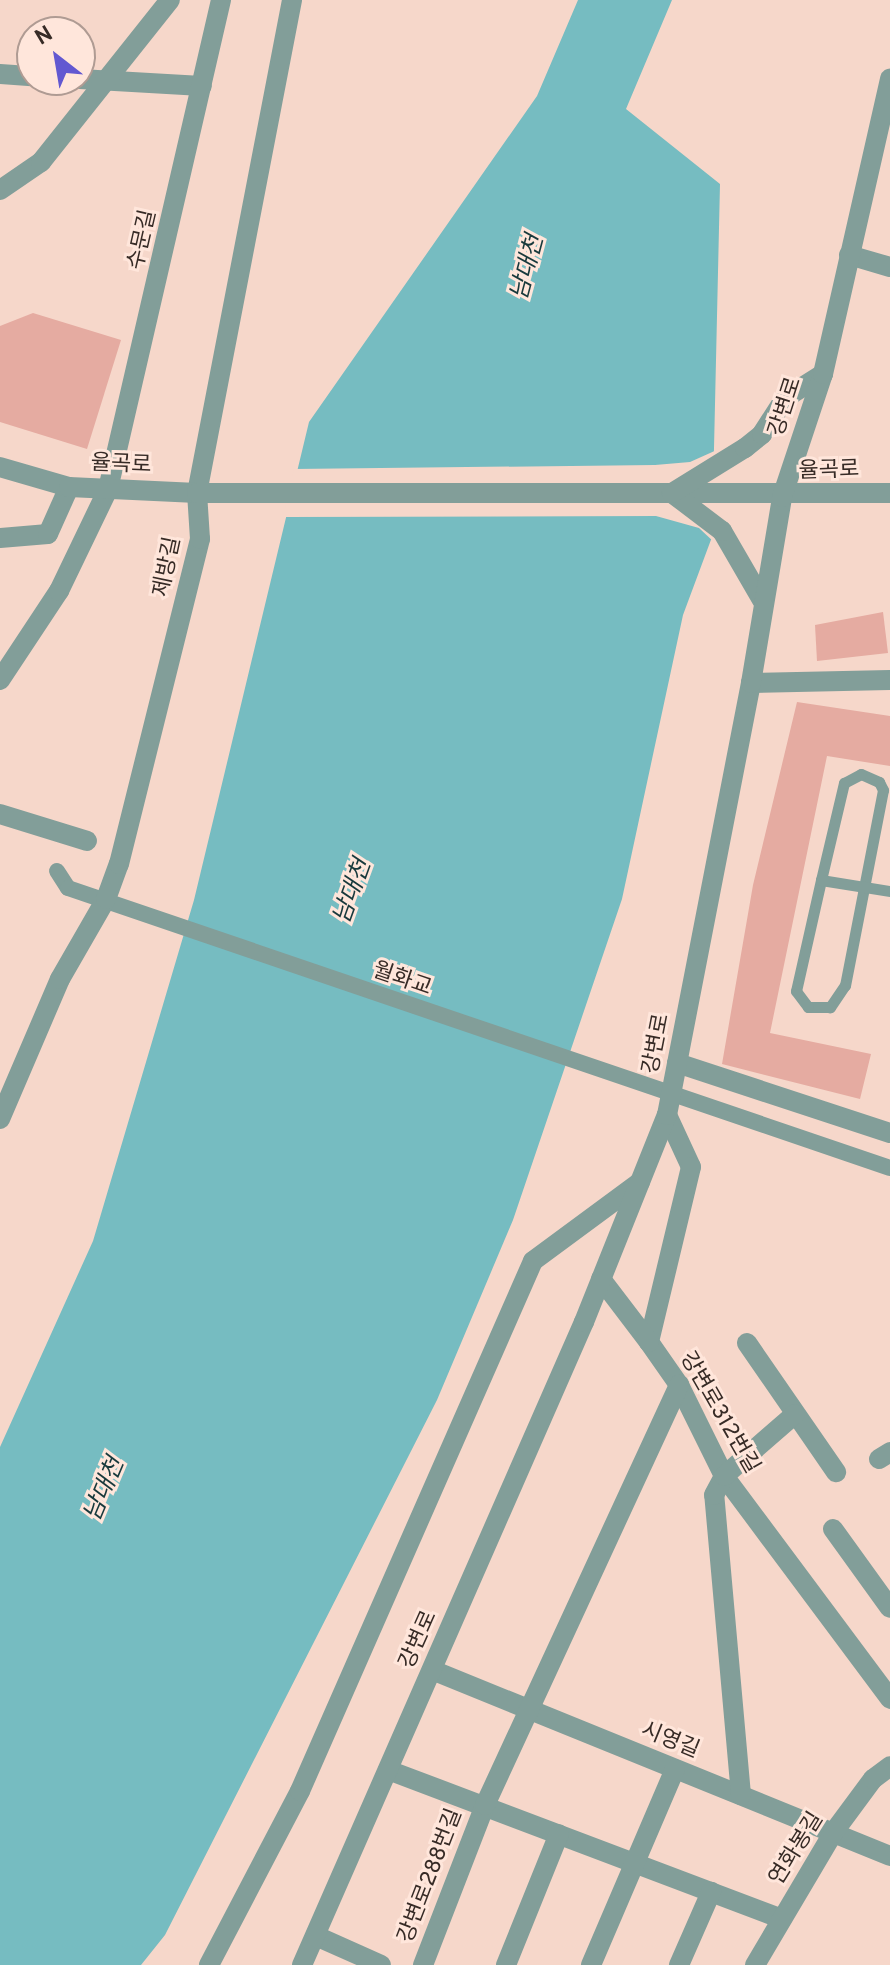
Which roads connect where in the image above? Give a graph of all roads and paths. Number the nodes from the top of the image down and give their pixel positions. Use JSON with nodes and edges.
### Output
{"nodes":[{"id":1,"x":170,"y":0,"type":"edge"},
{"id":2,"x":221,"y":0,"type":"edge"},
{"id":3,"x":292,"y":0,"type":"edge"},
{"id":4,"x":890,"y":79,"type":"edge"},
{"id":5,"x":96,"y":80,"type":"edge"},
{"id":6,"x":102,"y":80,"type":"junction"},
{"id":7,"x":202,"y":86,"type":"junction"},
{"id":8,"x":0,"y":190,"type":"edge"},
{"id":9,"x":849,"y":255,"type":"junction"},
{"id":10,"x":890,"y":267,"type":"edge"},
{"id":11,"x":823,"y":374,"type":"junction"},
{"id":12,"x":0,"y":467,"type":"edge"},
{"id":13,"x":69,"y":487,"type":"junction"},
{"id":14,"x":108,"y":489,"type":"junction"},
{"id":15,"x":197,"y":493,"type":"junction"},
{"id":16,"x":672,"y":493,"type":"junction"},
{"id":17,"x":890,"y":493,"type":"edge"},
{"id":18,"x":776,"y":496,"type":"junction"},
{"id":19,"x":0,"y":538,"type":"edge"},
{"id":20,"x":762,"y":600,"type":"junction"},
{"id":21,"x":0,"y":680,"type":"edge"},
{"id":22,"x":890,"y":680,"type":"edge"},
{"id":23,"x":751,"y":683,"type":"junction"},
{"id":24,"x":0,"y":814,"type":"edge"},
{"id":25,"x":87,"y":841,"type":"dead end"},
{"id":26,"x":57,"y":871,"type":"dead end"},
{"id":27,"x":821,"y":880,"type":"junction"},
{"id":28,"x":864,"y":887,"type":"junction"},
{"id":29,"x":890,"y":891,"type":"edge"},
{"id":30,"x":677,"y":1063,"type":"junction"},
{"id":31,"x":667,"y":1115,"type":"junction"},
{"id":32,"x":0,"y":1119,"type":"edge"},
{"id":33,"x":890,"y":1133,"type":"edge"},
{"id":34,"x":890,"y":1168,"type":"edge"},
{"id":35,"x":640,"y":1182,"type":"junction"},
{"id":36,"x":601,"y":1279,"type":"junction"},
{"id":37,"x":649,"y":1342,"type":"junction"},
{"id":38,"x":747,"y":1343,"type":"dead end"},
{"id":39,"x":679,"y":1385,"type":"junction"},
{"id":40,"x":795,"y":1414,"type":"junction"},
{"id":41,"x":836,"y":1472,"type":"dead end"},
{"id":42,"x":724,"y":1476,"type":"junction"},
{"id":43,"x":833,"y":1529,"type":"dead end"},
{"id":44,"x":890,"y":1608,"type":"edge"},
{"id":45,"x":432,"y":1670,"type":"junction"},
{"id":46,"x":890,"y":1699,"type":"edge"},
{"id":47,"x":529,"y":1709,"type":"junction"},
{"id":48,"x":890,"y":1766,"type":"edge"},
{"id":49,"x":675,"y":1769,"type":"junction"},
{"id":50,"x":388,"y":1770,"type":"junction"},
{"id":51,"x":741,"y":1795,"type":"junction"},
{"id":52,"x":485,"y":1805,"type":"junction"},
{"id":53,"x":833,"y":1833,"type":"junction"},
{"id":54,"x":559,"y":1834,"type":"junction"},
{"id":55,"x":890,"y":1856,"type":"edge"},
{"id":56,"x":633,"y":1862,"type":"junction"},
{"id":57,"x":711,"y":1892,"type":"junction"},
{"id":58,"x":782,"y":1919,"type":"junction"},
{"id":59,"x":316,"y":1936,"type":"junction"},
{"id":60,"x":209,"y":1965,"type":"edge"},
{"id":61,"x":302,"y":1965,"type":"edge"},
{"id":62,"x":381,"y":1965,"type":"edge"},
{"id":63,"x":423,"y":1965,"type":"edge"},
{"id":64,"x":506,"y":1965,"type":"edge"},
{"id":65,"x":591,"y":1965,"type":"edge"},
{"id":66,"x":679,"y":1965,"type":"edge"},
{"id":67,"x":755,"y":1965,"type":"edge"}],
"edges":[{"from":1,"to":6,"type":"street"},
{"from":2,"to":7,"type":"street","name":"수문길"},
{"from":3,"to":15,"type":"street","name":"제방길"},
{"from":4,"to":9,"type":"street","name":"강변로"},
{"from":5,"to":6,"type":"street"},
{"from":6,"to":7,"type":"street"},
{"from":6,"to":8,"type":"street"},
{"from":7,"to":14,"type":"street","name":"수문길"},
{"from":9,"to":10,"type":"street"},
{"from":9,"to":11,"type":"street","name":"강변로"},
{"from":11,"to":16,"type":"street"},
{"from":11,"to":18,"type":"street","name":"강변로"},
{"from":12,"to":13,"type":"street","name":"율곡로"},
{"from":13,"to":14,"type":"street","name":"율곡로"},
{"from":13,"to":19,"type":"street"},
{"from":14,"to":15,"type":"street","name":"율곡로"},
{"from":14,"to":21,"type":"street","name":"수문길"},
{"from":15,"to":16,"type":"street","name":"율곡로"},
{"from":15,"to":32,"type":"street","name":"제방길"},
{"from":16,"to":18,"type":"street","name":"율곡로"},
{"from":16,"to":20,"type":"street"},
{"from":17,"to":18,"type":"street","name":"율곡로"},
{"from":18,"to":20,"type":"street","name":"강변로"},
{"from":20,"to":23,"type":"street","name":"강변로"},
{"from":22,"to":23,"type":"street"},
{"from":23,"to":30,"type":"street","name":"강변로"},
{"from":24,"to":25,"type":"street"},
{"from":26,"to":34,"type":"street","name":"월화교"},
{"from":27,"to":28,"type":"lane"},
{"from":27,"to":28,"type":"lane"},
{"from":27,"to":28,"type":"lane"},
{"from":28,"to":29,"type":"lane"},
{"from":30,"to":31,"type":"street","name":"강변로"},
{"from":30,"to":33,"type":"street"},
{"from":31,"to":35,"type":"street","name":"강변로"},
{"from":31,"to":37,"type":"street","name":"강변로312번길"},
{"from":35,"to":36,"type":"street","name":"강변로"},
{"from":35,"to":60,"type":"street"},
{"from":36,"to":37,"type":"street"},
{"from":36,"to":45,"type":"street","name":"강변로"},
{"from":37,"to":39,"type":"street","name":"강변로312번길"},
{"from":38,"to":40,"type":"street"},
{"from":39,"to":42,"type":"street","name":"강변로312번길"},
{"from":39,"to":47,"type":"street"},
{"from":40,"to":41,"type":"street"},
{"from":40,"to":42,"type":"street"},
{"from":42,"to":46,"type":"street","name":"강변로312번길"},
{"from":42,"to":51,"type":"street"},
{"from":43,"to":44,"type":"street"},
{"from":45,"to":47,"type":"street","name":"시영길"},
{"from":45,"to":50,"type":"street","name":"강변로"},
{"from":47,"to":49,"type":"street","name":"시영길"},
{"from":47,"to":52,"type":"street"},
{"from":48,"to":53,"type":"street","name":"연화봉길"},
{"from":49,"to":51,"type":"street","name":"시영길"},
{"from":49,"to":56,"type":"street"},
{"from":50,"to":52,"type":"street","name":"강변로288번길"},
{"from":50,"to":59,"type":"street","name":"강변로"},
{"from":51,"to":53,"type":"street","name":"시영길"},
{"from":52,"to":54,"type":"street","name":"강변로288번길"},
{"from":52,"to":63,"type":"street","name":"강변로288번길"},
{"from":53,"to":55,"type":"street","name":"시영길"},
{"from":53,"to":58,"type":"street","name":"연화봉길"},
{"from":54,"to":56,"type":"street","name":"강변로288번길"},
{"from":54,"to":64,"type":"street"},
{"from":56,"to":57,"type":"street","name":"강변로288번길"},
{"from":56,"to":65,"type":"street"},
{"from":57,"to":58,"type":"street","name":"강변로288번길"},
{"from":57,"to":66,"type":"street"},
{"from":58,"to":67,"type":"street","name":"연화봉길"},
{"from":59,"to":61,"type":"street","name":"강변로"},
{"from":59,"to":62,"type":"street"}]}
